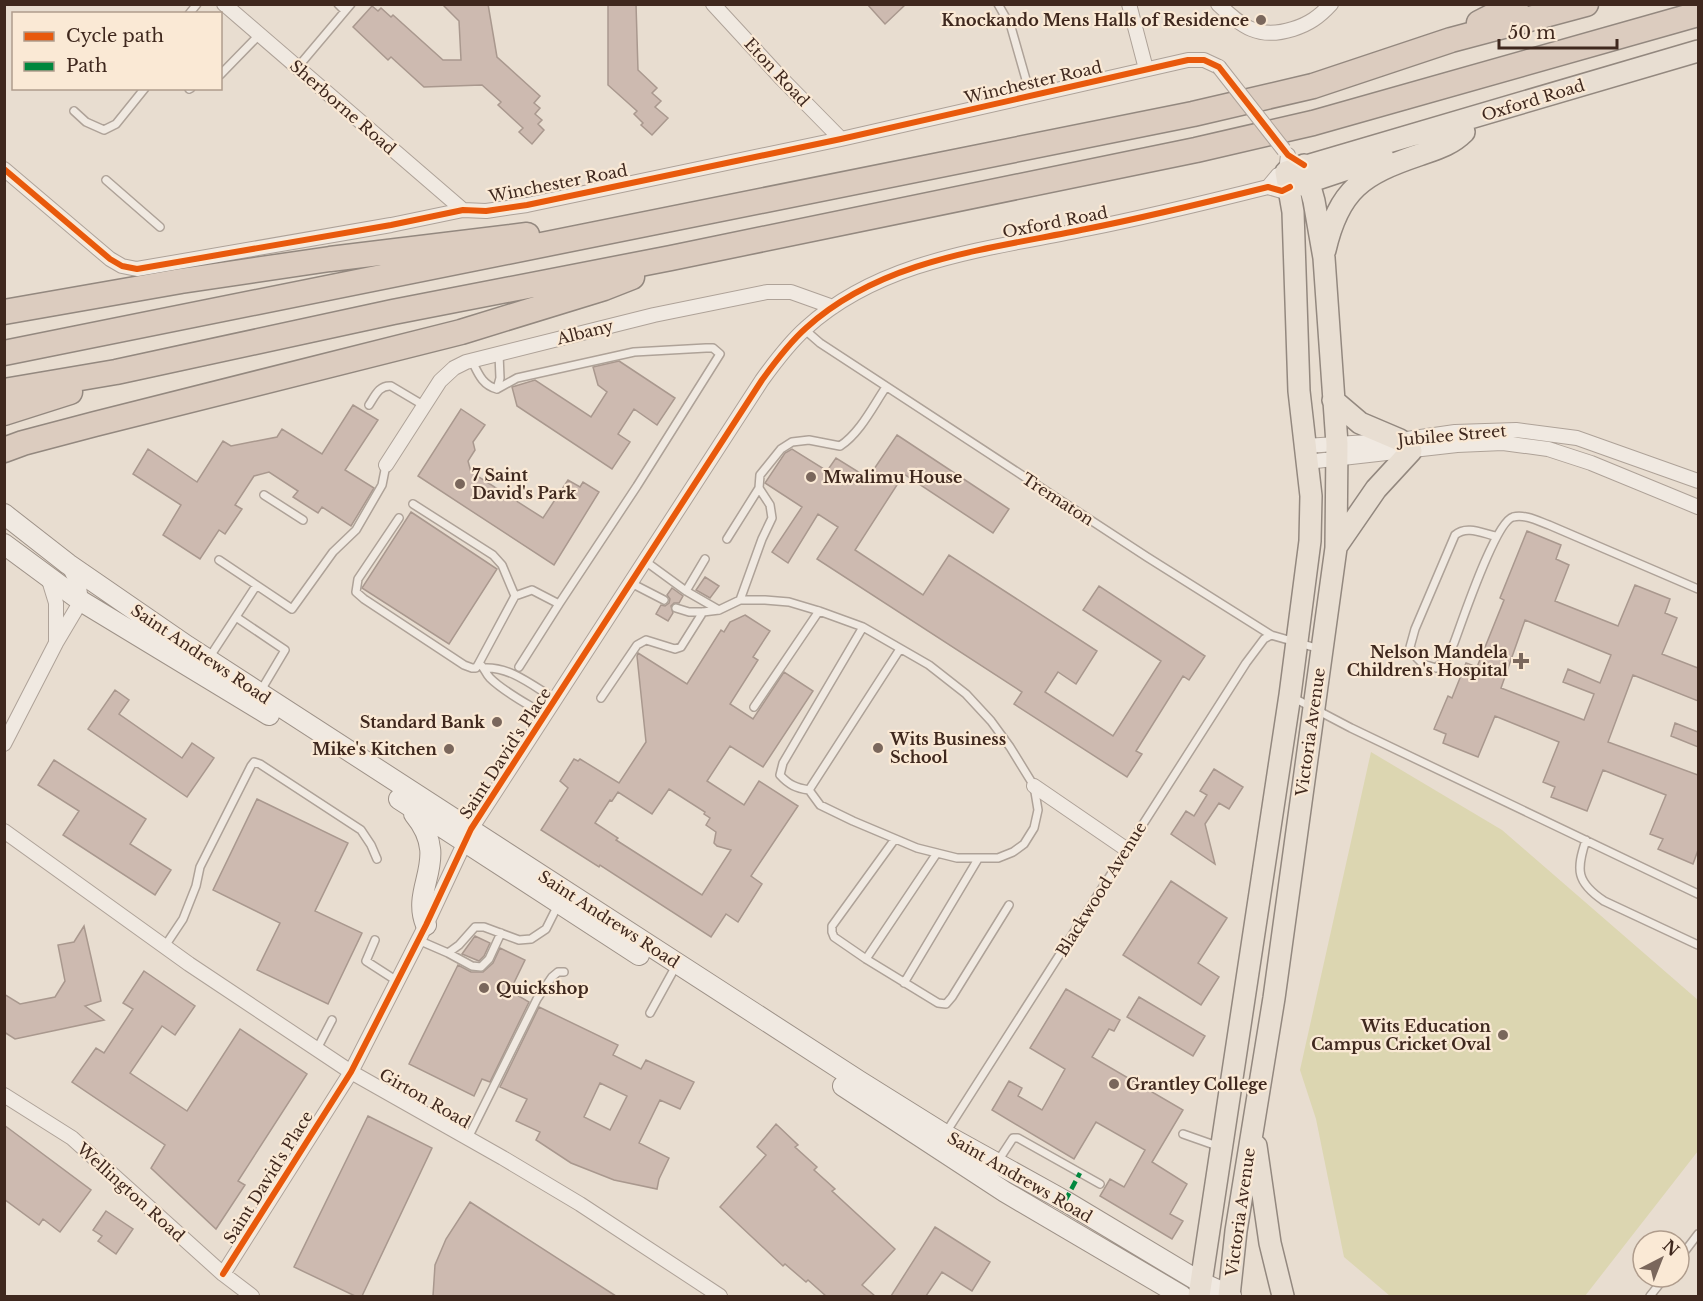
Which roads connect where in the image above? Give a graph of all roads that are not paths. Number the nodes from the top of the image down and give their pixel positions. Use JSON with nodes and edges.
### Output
{"nodes":[{"id":1,"x":224,"y":4,"type":"edge"},
{"id":2,"x":338,"y":4,"type":"edge"},
{"id":3,"x":351,"y":4,"type":"edge"},
{"id":4,"x":713,"y":4,"type":"edge"},
{"id":5,"x":998,"y":4,"type":"edge"},
{"id":6,"x":1130,"y":4,"type":"edge"},
{"id":7,"x":1218,"y":4,"type":"edge"},
{"id":8,"x":1331,"y":4,"type":"edge"},
{"id":9,"x":1516,"y":4,"type":"edge"},
{"id":10,"x":1586,"y":4,"type":"edge"},
{"id":11,"x":345,"y":11,"type":"junction"},
{"id":12,"x":1698,"y":14,"type":"edge"},
{"id":13,"x":259,"y":35,"type":"junction"},
{"id":14,"x":1451,"y":40,"type":"junction"},
{"id":15,"x":1698,"y":51,"type":"edge"},
{"id":16,"x":1698,"y":65,"type":"edge"},
{"id":17,"x":297,"y":68,"type":"junction"},
{"id":18,"x":1146,"y":69,"type":"junction"},
{"id":19,"x":222,"y":73,"type":"edge"},
{"id":20,"x":143,"y":90,"type":"edge"},
{"id":21,"x":1031,"y":97,"type":"junction"},
{"id":22,"x":74,"y":111,"type":"dead end"},
{"id":23,"x":1464,"y":132,"type":"junction"},
{"id":24,"x":841,"y":139,"type":"junction"},
{"id":25,"x":1294,"y":168,"type":"junction"},
{"id":26,"x":4,"y":169,"type":"edge"},
{"id":27,"x":106,"y":180,"type":"dead end"},
{"id":28,"x":463,"y":210,"type":"junction"},
{"id":29,"x":160,"y":227,"type":"dead end"},
{"id":30,"x":593,"y":235,"type":"junction"},
{"id":31,"x":671,"y":258,"type":"junction"},
{"id":32,"x":1324,"y":258,"type":"junction"},
{"id":33,"x":833,"y":307,"type":"junction"},
{"id":34,"x":4,"y":312,"type":"edge"},
{"id":35,"x":804,"y":329,"type":"junction"},
{"id":36,"x":4,"y":353,"type":"edge"},
{"id":37,"x":499,"y":354,"type":"junction"},
{"id":38,"x":472,"y":360,"type":"junction"},
{"id":39,"x":116,"y":372,"type":"junction"},
{"id":40,"x":886,"y":387,"type":"junction"},
{"id":41,"x":497,"y":389,"type":"junction"},
{"id":42,"x":4,"y":391,"type":"edge"},
{"id":43,"x":1333,"y":400,"type":"junction"},
{"id":44,"x":369,"y":405,"type":"dead end"},
{"id":45,"x":423,"y":405,"type":"junction"},
{"id":46,"x":4,"y":413,"type":"edge"},
{"id":47,"x":1456,"y":438,"type":"junction"},
{"id":48,"x":1406,"y":445,"type":"junction"},
{"id":49,"x":14,"y":447,"type":"edge"},
{"id":50,"x":1337,"y":451,"type":"junction"},
{"id":51,"x":1306,"y":454,"type":"junction"},
{"id":52,"x":386,"y":465,"type":"joint"},
{"id":53,"x":4,"y":466,"type":"edge"},
{"id":54,"x":1698,"y":481,"type":"edge"},
{"id":55,"x":759,"y":488,"type":"junction"},
{"id":56,"x":264,"y":495,"type":"dead end"},
{"id":57,"x":413,"y":504,"type":"dead end"},
{"id":58,"x":1698,"y":507,"type":"edge"},
{"id":59,"x":4,"y":514,"type":"edge"},
{"id":60,"x":399,"y":518,"type":"dead end"},
{"id":61,"x":303,"y":520,"type":"dead end"},
{"id":62,"x":1495,"y":536,"type":"junction"},
{"id":63,"x":727,"y":539,"type":"dead end"},
{"id":64,"x":4,"y":544,"type":"edge"},
{"id":65,"x":1336,"y":548,"type":"junction"},
{"id":66,"x":705,"y":559,"type":"dead end"},
{"id":67,"x":219,"y":560,"type":"dead end"},
{"id":68,"x":645,"y":561,"type":"junction"},
{"id":69,"x":68,"y":564,"type":"junction"},
{"id":70,"x":48,"y":577,"type":"junction"},
{"id":71,"x":631,"y":583,"type":"junction"},
{"id":72,"x":256,"y":586,"type":"junction"},
{"id":73,"x":1698,"y":590,"type":"edge"},
{"id":74,"x":686,"y":591,"type":"junction"},
{"id":75,"x":515,"y":596,"type":"junction"},
{"id":76,"x":664,"y":600,"type":"dead end"},
{"id":77,"x":740,"y":600,"type":"junction"},
{"id":78,"x":81,"y":601,"type":"junction"},
{"id":79,"x":559,"y":603,"type":"junction"},
{"id":80,"x":676,"y":608,"type":"dead end"},
{"id":81,"x":719,"y":610,"type":"junction"},
{"id":82,"x":819,"y":611,"type":"junction"},
{"id":83,"x":703,"y":612,"type":"junction"},
{"id":84,"x":236,"y":617,"type":"junction"},
{"id":85,"x":862,"y":627,"type":"junction"},
{"id":86,"x":1271,"y":635,"type":"junction"},
{"id":87,"x":1297,"y":641,"type":"junction"},
{"id":88,"x":56,"y":643,"type":"junction"},
{"id":89,"x":900,"y":648,"type":"junction"},
{"id":90,"x":1321,"y":650,"type":"junction"},
{"id":91,"x":208,"y":660,"type":"junction"},
{"id":92,"x":482,"y":666,"type":"junction"},
{"id":93,"x":519,"y":667,"type":"dead end"},
{"id":94,"x":260,"y":693,"type":"junction"},
{"id":95,"x":1290,"y":695,"type":"junction"},
{"id":96,"x":601,"y":698,"type":"dead end"},
{"id":97,"x":556,"y":699,"type":"junction"},
{"id":98,"x":754,"y":706,"type":"dead end"},
{"id":99,"x":1314,"y":707,"type":"junction"},
{"id":100,"x":545,"y":715,"type":"junction"},
{"id":101,"x":4,"y":744,"type":"edge"},
{"id":102,"x":1034,"y":786,"type":"junction"},
{"id":103,"x":809,"y":790,"type":"junction"},
{"id":104,"x":402,"y":801,"type":"junction"},
{"id":105,"x":4,"y":831,"type":"edge"},
{"id":106,"x":468,"y":836,"type":"junction"},
{"id":107,"x":895,"y":839,"type":"junction"},
{"id":108,"x":1586,"y":840,"type":"junction"},
{"id":109,"x":1126,"y":849,"type":"junction"},
{"id":110,"x":937,"y":853,"type":"junction"},
{"id":111,"x":377,"y":859,"type":"dead end"},
{"id":112,"x":978,"y":859,"type":"junction"},
{"id":113,"x":1698,"y":894,"type":"edge"},
{"id":114,"x":562,"y":897,"type":"junction"},
{"id":115,"x":1009,"y":905,"type":"dead end"},
{"id":116,"x":422,"y":932,"type":"junction"},
{"id":117,"x":501,"y":933,"type":"junction"},
{"id":118,"x":375,"y":940,"type":"dead end"},
{"id":119,"x":1698,"y":945,"type":"edge"},
{"id":120,"x":165,"y":946,"type":"junction"},
{"id":121,"x":448,"y":953,"type":"junction"},
{"id":122,"x":866,"y":959,"type":"junction"},
{"id":123,"x":674,"y":970,"type":"junction"},
{"id":124,"x":564,"y":972,"type":"dead end"},
{"id":125,"x":397,"y":981,"type":"junction"},
{"id":126,"x":904,"y":983,"type":"junction"},
{"id":127,"x":650,"y":1013,"type":"dead end"},
{"id":128,"x":332,"y":1020,"type":"dead end"},
{"id":129,"x":317,"y":1049,"type":"junction"},
{"id":130,"x":351,"y":1072,"type":"junction"},
{"id":131,"x":4,"y":1095,"type":"edge"},
{"id":132,"x":1253,"y":1121,"type":"junction"},
{"id":133,"x":1183,"y":1134,"type":"dead end"},
{"id":134,"x":468,"y":1138,"type":"junction"},
{"id":135,"x":941,"y":1142,"type":"junction"},
{"id":136,"x":1221,"y":1148,"type":"junction"},
{"id":137,"x":997,"y":1163,"type":"junction"},
{"id":138,"x":1100,"y":1184,"type":"dead end"},
{"id":139,"x":223,"y":1274,"type":"junction"},
{"id":140,"x":1200,"y":1289,"type":"edge"},
{"id":141,"x":252,"y":1296,"type":"edge"},
{"id":142,"x":720,"y":1296,"type":"edge"},
{"id":143,"x":1182,"y":1296,"type":"edge"},
{"id":144,"x":1230,"y":1296,"type":"edge"},
{"id":145,"x":1283,"y":1296,"type":"edge"}],
"edges":[{"from":1,"to":13,"type":"street","name":"Sherborne Road"},
{"from":2,"to":11,"type":"lane"},
{"from":3,"to":11,"type":"lane"},
{"from":4,"to":24,"type":"street","name":"Eton Road"},
{"from":5,"to":21,"type":"lane"},
{"from":6,"to":18,"type":"street"},
{"from":7,"to":8,"type":"street"},
{"from":9,"to":14,"type":"highway"},
{"from":10,"to":14,"type":"highway"},
{"from":11,"to":17,"type":"lane"},
{"from":12,"to":31,"type":"highway"},
{"from":13,"to":17,"type":"street","name":"Sherborne Road"},
{"from":13,"to":19,"type":"lane"},
{"from":14,"to":30,"type":"highway"},
{"from":15,"to":25,"type":"main road","name":"Oxford Road"},
{"from":16,"to":23,"type":"main road","name":"Oxford Road"},
{"from":17,"to":28,"type":"street","name":"Sherborne Road"},
{"from":18,"to":21,"type":"street","name":"Winchester Road"},
{"from":18,"to":25,"type":"street","name":"Winchester Road","bridge":true},
{"from":20,"to":22,"type":"lane"},
{"from":21,"to":24,"type":"street","name":"Winchester Road"},
{"from":23,"to":25,"type":"main road","name":"Oxford Road"},
{"from":23,"to":32,"type":"main road"},
{"from":24,"to":28,"type":"street","name":"Winchester Road"},
{"from":25,"to":32,"type":"main road","name":"Victoria Avenue"},
{"from":25,"to":33,"type":"street","name":"Oxford Road"},
{"from":25,"to":51,"type":"main road","name":"Victoria Avenue"},
{"from":26,"to":28,"type":"street","name":"Winchester Road"},
{"from":27,"to":29,"type":"lane"},
{"from":30,"to":34,"type":"highway"},
{"from":30,"to":36,"type":"highway"},
{"from":31,"to":39,"type":"highway"},
{"from":31,"to":49,"type":"highway"},
{"from":32,"to":43,"type":"main road","name":"Victoria Avenue"},
{"from":33,"to":35,"type":"street","name":"Saint David's Place"},
{"from":33,"to":37,"type":"street","name":"Albany"},
{"from":35,"to":40,"type":"lane","name":"Trematon"},
{"from":35,"to":68,"type":"street","name":"Saint David's Place"},
{"from":37,"to":38,"type":"street","name":"Albany"},
{"from":37,"to":41,"type":"lane"},
{"from":38,"to":41,"type":"lane"},
{"from":38,"to":45,"type":"street","name":"Albany"},
{"from":39,"to":42,"type":"highway"},
{"from":39,"to":46,"type":"highway"},
{"from":40,"to":55,"type":"lane"},
{"from":40,"to":86,"type":"lane","name":"Trematon"},
{"from":41,"to":79,"type":"lane"},
{"from":43,"to":48,"type":"main road"},
{"from":43,"to":50,"type":"main road","name":"Victoria Avenue"},
{"from":44,"to":45,"type":"lane"},
{"from":45,"to":52,"type":"street","name":"Albany"},
{"from":47,"to":48,"type":"street","name":"Jubilee Street"},
{"from":47,"to":54,"type":"street","name":"Jubilee Street"},
{"from":47,"to":58,"type":"street","name":"Jubilee Street"},
{"from":48,"to":50,"type":"street","name":"Jubilee Street"},
{"from":48,"to":65,"type":"main road"},
{"from":49,"to":53,"type":"highway"},
{"from":50,"to":51,"type":"street","name":"Jubilee Street"},
{"from":50,"to":65,"type":"main road","name":"Victoria Avenue"},
{"from":51,"to":87,"type":"main road","name":"Victoria Avenue"},
{"from":52,"to":72,"type":"lane"},
{"from":55,"to":63,"type":"lane"},
{"from":55,"to":77,"type":"lane"},
{"from":56,"to":61,"type":"lane"},
{"from":57,"to":75,"type":"lane"},
{"from":59,"to":69,"type":"main road","name":"Saint Andrews Road"},
{"from":60,"to":92,"type":"lane"},
{"from":62,"to":62,"type":"lane"},
{"from":62,"to":73,"type":"lane"},
{"from":64,"to":70,"type":"main road","name":"Saint Andrews Road"},
{"from":65,"to":90,"type":"main road","name":"Victoria Avenue"},
{"from":66,"to":74,"type":"lane"},
{"from":67,"to":72,"type":"lane"},
{"from":68,"to":71,"type":"street","name":"Saint David's Place"},
{"from":68,"to":74,"type":"lane"},
{"from":69,"to":78,"type":"street"},
{"from":69,"to":91,"type":"main road","name":"Saint Andrews Road"},
{"from":70,"to":78,"type":"main road","name":"Saint Andrews Road"},
{"from":70,"to":88,"type":"street"},
{"from":71,"to":76,"type":"lane"},
{"from":71,"to":97,"type":"street","name":"Saint David's Place"},
{"from":72,"to":84,"type":"lane"},
{"from":74,"to":81,"type":"lane"},
{"from":75,"to":79,"type":"lane"},
{"from":75,"to":92,"type":"lane"},
{"from":77,"to":81,"type":"lane"},
{"from":77,"to":82,"type":"lane"},
{"from":78,"to":88,"type":"street"},
{"from":78,"to":104,"type":"main road","name":"Saint Andrews Road"},
{"from":79,"to":93,"type":"lane"},
{"from":80,"to":83,"type":"lane"},
{"from":81,"to":83,"type":"lane"},
{"from":82,"to":85,"type":"lane"},
{"from":82,"to":98,"type":"lane"},
{"from":83,"to":96,"type":"lane"},
{"from":84,"to":91,"type":"lane"},
{"from":84,"to":94,"type":"lane"},
{"from":85,"to":89,"type":"lane"},
{"from":85,"to":103,"type":"lane"},
{"from":86,"to":87,"type":"lane","name":"Trematon"},
{"from":86,"to":109,"type":"lane","name":"Blackwood Avenue"},
{"from":87,"to":90,"type":"lane","name":"Trematon"},
{"from":87,"to":95,"type":"main road","name":"Victoria Avenue"},
{"from":88,"to":101,"type":"street"},
{"from":89,"to":102,"type":"lane"},
{"from":89,"to":103,"type":"lane"},
{"from":90,"to":99,"type":"main road","name":"Victoria Avenue"},
{"from":91,"to":94,"type":"main road","name":"Saint Andrews Road"},
{"from":92,"to":97,"type":"lane"},
{"from":92,"to":100,"type":"lane"},
{"from":94,"to":106,"type":"main road","name":"Saint Andrews Road"},
{"from":95,"to":99,"type":"lane"},
{"from":95,"to":136,"type":"main road","name":"Victoria Avenue"},
{"from":97,"to":100,"type":"street","name":"Saint David's Place"},
{"from":99,"to":108,"type":"lane"},
{"from":99,"to":132,"type":"main road","name":"Victoria Avenue"},
{"from":100,"to":106,"type":"street","name":"Saint David's Place"},
{"from":102,"to":109,"type":"street"},
{"from":102,"to":112,"type":"lane"},
{"from":103,"to":107,"type":"lane"},
{"from":104,"to":106,"type":"main road","name":"Saint Andrews Road"},
{"from":104,"to":116,"type":"main road"},
{"from":105,"to":120,"type":"street","name":"Girton Road"},
{"from":106,"to":114,"type":"main road","name":"Saint Andrews Road"},
{"from":106,"to":116,"type":"street","name":"Saint David's Place"},
{"from":107,"to":110,"type":"lane"},
{"from":107,"to":122,"type":"lane"},
{"from":108,"to":113,"type":"lane"},
{"from":108,"to":119,"type":"lane"},
{"from":109,"to":135,"type":"lane","name":"Blackwood Avenue"},
{"from":110,"to":112,"type":"lane"},
{"from":110,"to":122,"type":"lane"},
{"from":111,"to":120,"type":"lane"},
{"from":112,"to":126,"type":"lane"},
{"from":114,"to":117,"type":"lane"},
{"from":114,"to":123,"type":"main road","name":"Saint Andrews Road"},
{"from":115,"to":126,"type":"lane"},
{"from":116,"to":121,"type":"lane"},
{"from":116,"to":125,"type":"street","name":"Saint David's Place"},
{"from":117,"to":121,"type":"lane"},
{"from":117,"to":121,"type":"lane"},
{"from":118,"to":125,"type":"lane"},
{"from":120,"to":129,"type":"street","name":"Girton Road"},
{"from":122,"to":126,"type":"lane"},
{"from":123,"to":127,"type":"lane"},
{"from":123,"to":135,"type":"main road","name":"Saint Andrews Road"},
{"from":124,"to":134,"type":"lane"},
{"from":125,"to":130,"type":"street","name":"Saint David's Place"},
{"from":128,"to":129,"type":"lane"},
{"from":129,"to":130,"type":"street","name":"Girton Road"},
{"from":130,"to":134,"type":"street","name":"Girton Road"},
{"from":130,"to":139,"type":"street","name":"Saint David's Place"},
{"from":131,"to":139,"type":"street","name":"Wellington Road"},
{"from":132,"to":144,"type":"main road","name":"Victoria Avenue"},
{"from":132,"to":145,"type":"main road"},
{"from":133,"to":136,"type":"lane"},
{"from":134,"to":142,"type":"street","name":"Girton Road"},
{"from":135,"to":137,"type":"main road","name":"Saint Andrews Road"},
{"from":135,"to":143,"type":"main road","name":"Saint Andrews Road"},
{"from":136,"to":140,"type":"main road","name":"Victoria Avenue"},
{"from":137,"to":138,"type":"lane"},
{"from":137,"to":140,"type":"main road","name":"Saint Andrews Road"},
{"from":139,"to":141,"type":"street","name":"Wellington Road"},
{"from":140,"to":144,"type":"main road","name":"Saint Andrews Road"}]}
